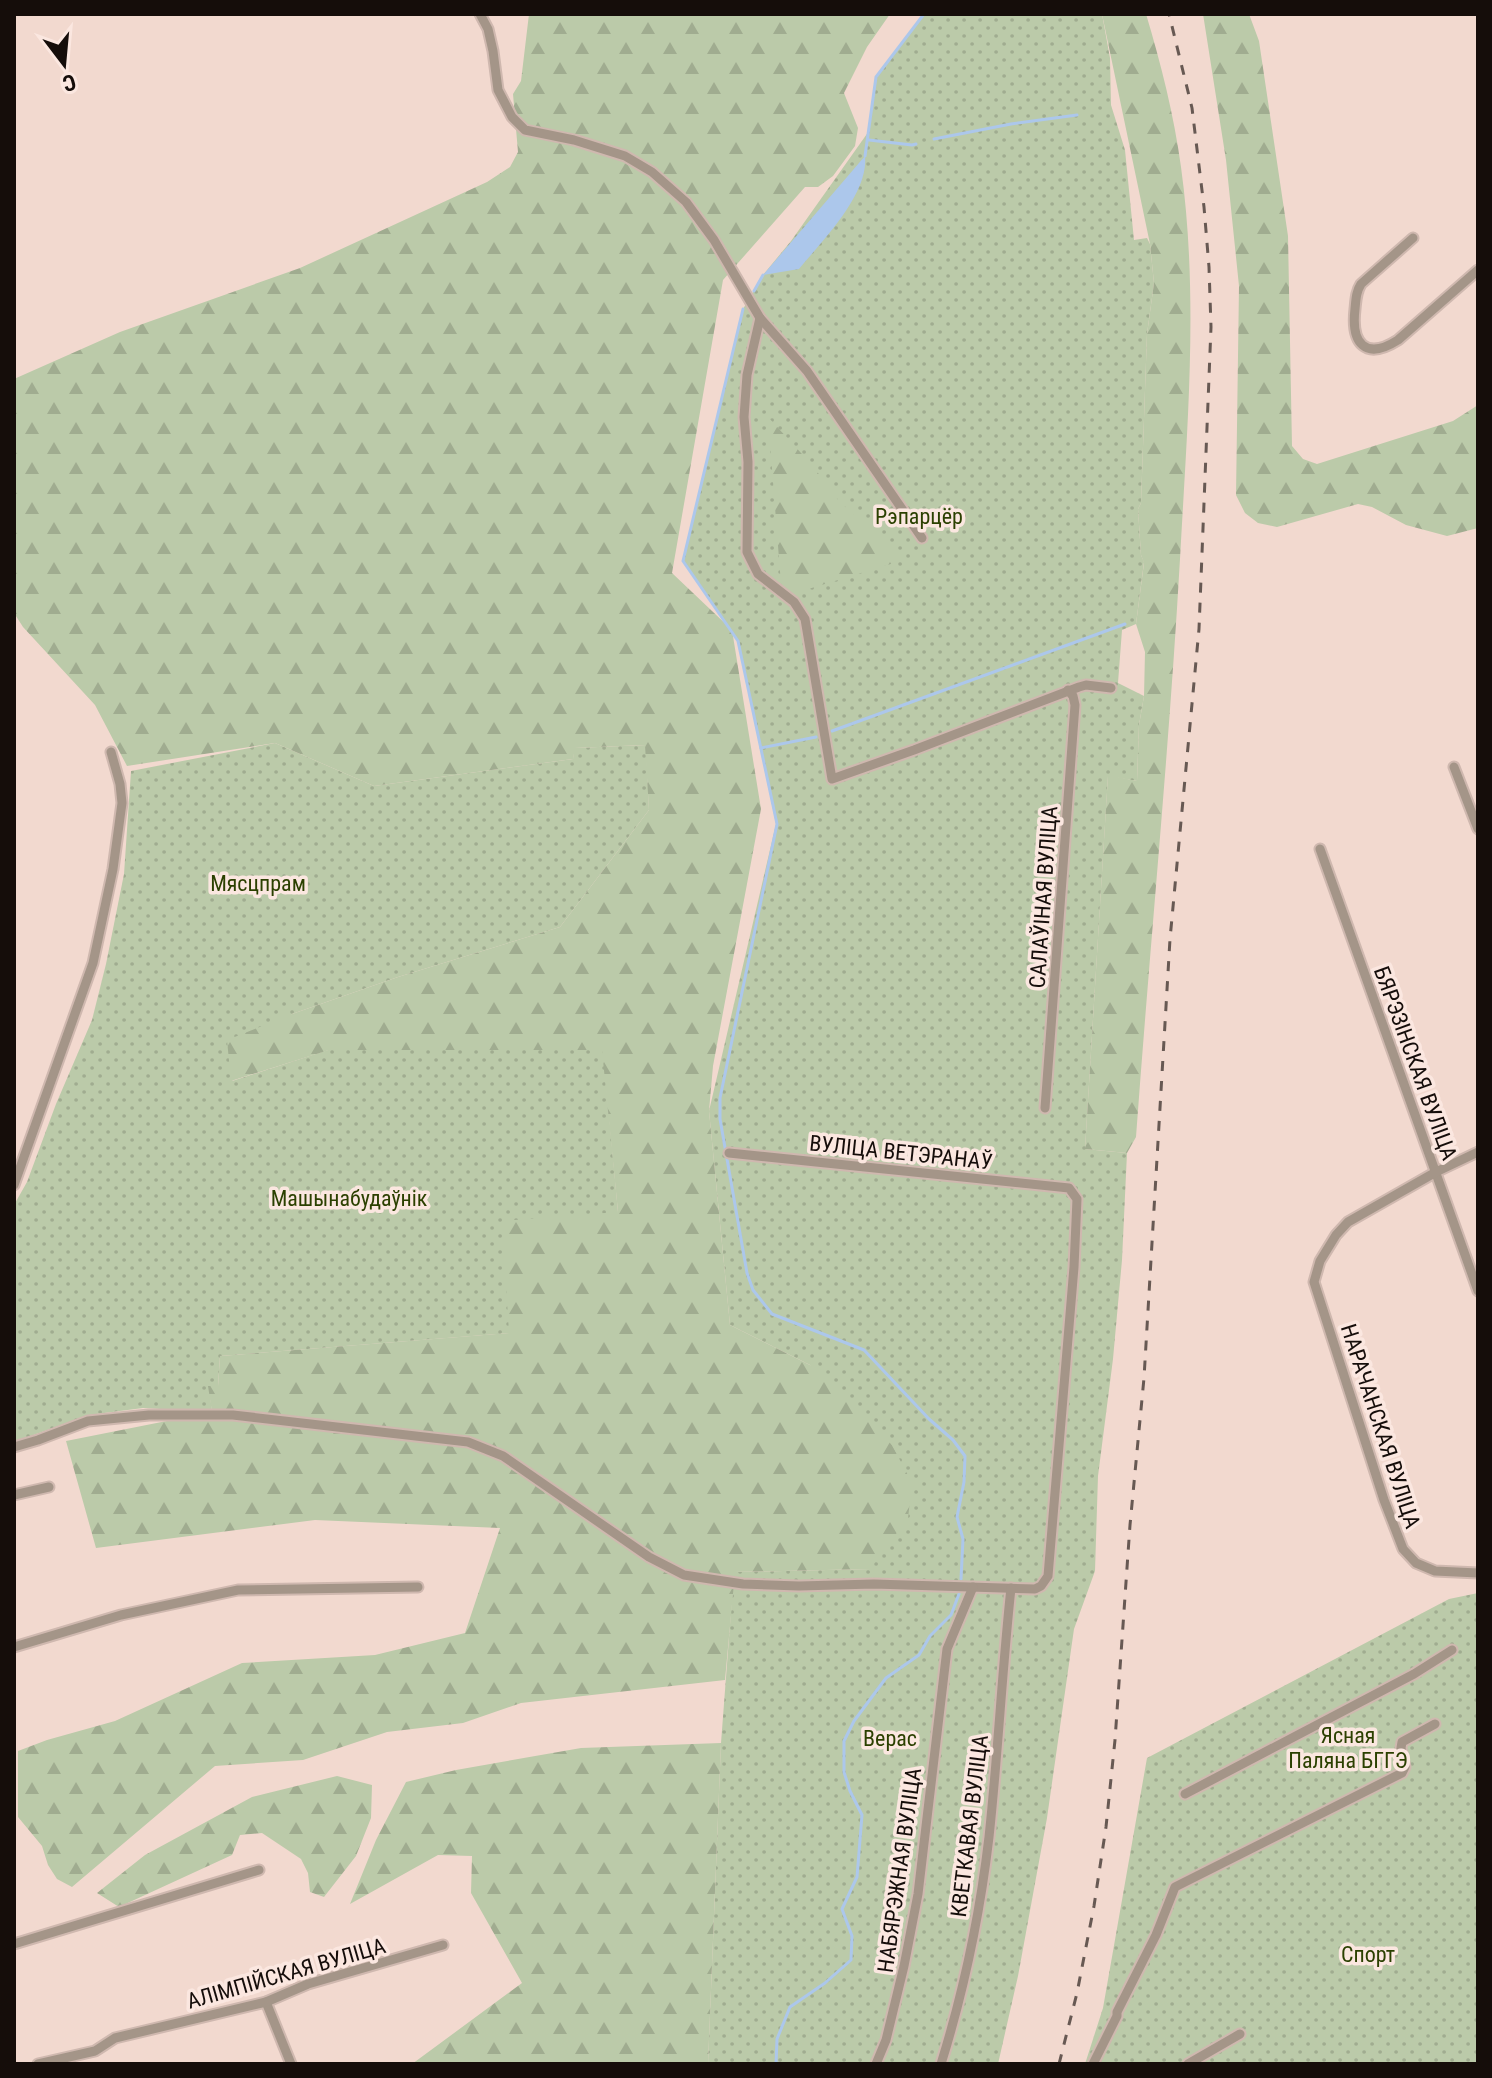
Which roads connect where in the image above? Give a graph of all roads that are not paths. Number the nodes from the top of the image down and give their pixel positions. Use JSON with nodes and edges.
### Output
{"nodes":[{"id":1,"x":480,"y":14,"type":"edge"},
{"id":2,"x":1413,"y":238,"type":"dead end"},
{"id":3,"x":1478,"y":270,"type":"edge"},
{"id":4,"x":760,"y":318,"type":"junction"},
{"id":5,"x":922,"y":538,"type":"dead end"},
{"id":6,"x":1111,"y":688,"type":"dead end"},
{"id":7,"x":1068,"y":690,"type":"junction"},
{"id":8,"x":111,"y":752,"type":"dead end"},
{"id":9,"x":1454,"y":767,"type":"dead end"},
{"id":10,"x":1478,"y":829,"type":"edge"},
{"id":11,"x":1320,"y":849,"type":"dead end"},
{"id":12,"x":1045,"y":1108,"type":"dead end"},
{"id":13,"x":1478,"y":1152,"type":"edge"},
{"id":14,"x":729,"y":1153,"type":"dead end"},
{"id":15,"x":1436,"y":1172,"type":"junction"},
{"id":16,"x":14,"y":1185,"type":"edge"},
{"id":17,"x":1478,"y":1291,"type":"edge"},
{"id":18,"x":14,"y":1447,"type":"edge"},
{"id":19,"x":49,"y":1487,"type":"dead end"},
{"id":20,"x":14,"y":1495,"type":"edge"},
{"id":21,"x":1478,"y":1573,"type":"edge"},
{"id":22,"x":418,"y":1587,"type":"dead end"},
{"id":23,"x":973,"y":1587,"type":"junction"},
{"id":24,"x":1011,"y":1588,"type":"junction"},
{"id":25,"x":14,"y":1647,"type":"edge"},
{"id":26,"x":1452,"y":1650,"type":"dead end"},
{"id":27,"x":1435,"y":1724,"type":"dead end"},
{"id":28,"x":1185,"y":1794,"type":"dead end"},
{"id":29,"x":259,"y":1870,"type":"dead end"},
{"id":30,"x":14,"y":1944,"type":"edge"},
{"id":31,"x":443,"y":1945,"type":"dead end"},
{"id":32,"x":266,"y":2002,"type":"junction"},
{"id":33,"x":1240,"y":2034,"type":"dead end"},
{"id":34,"x":95,"y":2051,"type":"junction"},
{"id":35,"x":38,"y":2064,"type":"edge"},
{"id":36,"x":100,"y":2064,"type":"edge"},
{"id":37,"x":291,"y":2064,"type":"edge"},
{"id":38,"x":876,"y":2064,"type":"edge"},
{"id":39,"x":941,"y":2064,"type":"edge"},
{"id":40,"x":1093,"y":2064,"type":"edge"},
{"id":41,"x":1188,"y":2064,"type":"edge"}],
"edges":[{"from":1,"to":4,"type":"street"},
{"from":2,"to":3,"type":"street"},
{"from":4,"to":5,"type":"street"},
{"from":4,"to":7,"type":"street"},
{"from":6,"to":7,"type":"street"},
{"from":7,"to":12,"type":"street","name":"САЛАЎІНАЯ ВУЛІЦА"},
{"from":8,"to":16,"type":"street"},
{"from":9,"to":10,"type":"street"},
{"from":11,"to":15,"type":"street","name":"БЯРЭЗІНСКАЯ ВУЛІЦА"},
{"from":13,"to":15,"type":"street"},
{"from":14,"to":24,"type":"street","name":"ВУЛІЦА ВЕТЭРАНАЎ"},
{"from":15,"to":17,"type":"street","name":"БЯРЭЗІНСКАЯ ВУЛІЦА"},
{"from":15,"to":21,"type":"street","name":"НАРАЧАНСКАЯ ВУЛІЦА"},
{"from":18,"to":23,"type":"street"},
{"from":19,"to":20,"type":"street"},
{"from":22,"to":25,"type":"street"},
{"from":23,"to":24,"type":"street"},
{"from":23,"to":38,"type":"street","name":"НАБЯРЭЖНАЯ ВУЛІЦА"},
{"from":24,"to":39,"type":"street","name":"КВЕТКАВАЯ ВУЛІЦА"},
{"from":26,"to":28,"type":"street"},
{"from":27,"to":40,"type":"street"},
{"from":29,"to":30,"type":"street"},
{"from":31,"to":32,"type":"street","name":"АЛІМПІЙСКАЯ ВУЛІЦА"},
{"from":32,"to":34,"type":"street","name":"АЛІМПІЙСКАЯ ВУЛІЦА"},
{"from":32,"to":37,"type":"street"},
{"from":33,"to":41,"type":"street"},
{"from":34,"to":35,"type":"street","name":"АЛІМПІЙСКАЯ ВУЛІЦА"},
{"from":34,"to":36,"type":"street"}]}
